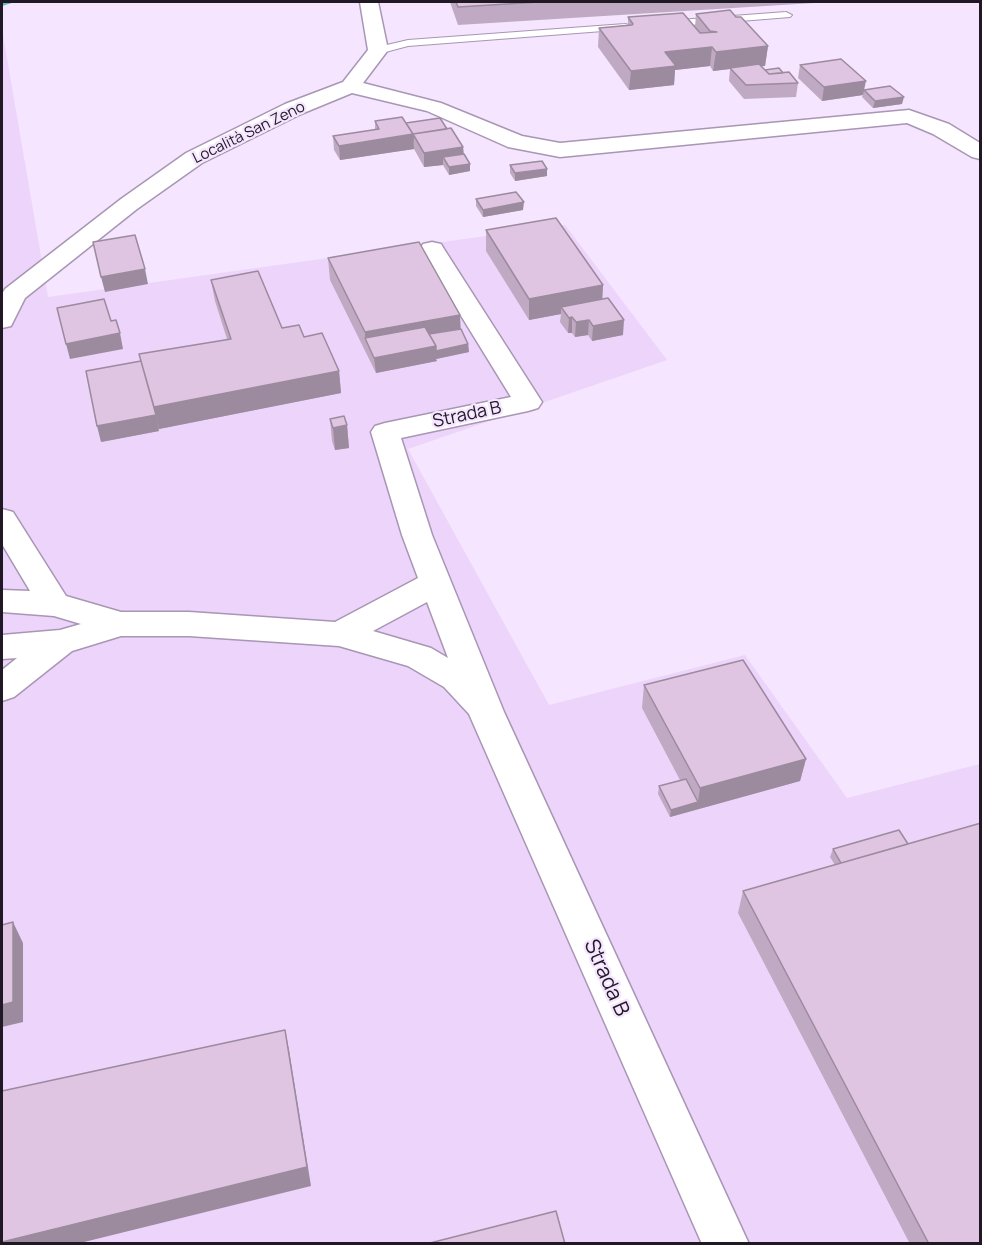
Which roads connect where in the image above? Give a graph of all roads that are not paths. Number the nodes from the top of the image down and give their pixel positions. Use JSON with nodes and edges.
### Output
{"nodes":[{"id":1,"x":369,"y":2,"type":"edge"},
{"id":2,"x":786,"y":15,"type":"dead end"},
{"id":3,"x":659,"y":25,"type":"edge"},
{"id":4,"x":636,"y":27,"type":"edge"},
{"id":5,"x":378,"y":51,"type":"junction"},
{"id":6,"x":350,"y":86,"type":"junction"},
{"id":7,"x":981,"y":152,"type":"edge"},
{"id":8,"x":432,"y":249,"type":"dead end"},
{"id":9,"x":2,"y":320,"type":"edge"},
{"id":10,"x":2,"y":519,"type":"edge"},
{"id":11,"x":436,"y":582,"type":"junction"},
{"id":12,"x":2,"y":601,"type":"edge"},
{"id":13,"x":54,"y":604,"type":"junction"},
{"id":14,"x":121,"y":624,"type":"junction"},
{"id":15,"x":339,"y":634,"type":"junction"},
{"id":16,"x":60,"y":642,"type":"junction"},
{"id":17,"x":2,"y":647,"type":"edge"},
{"id":18,"x":2,"y":688,"type":"edge"},
{"id":19,"x":486,"y":712,"type":"junction"},
{"id":20,"x":726,"y":1244,"type":"edge"}],
"edges":[{"from":1,"to":5,"type":"street"},
{"from":2,"to":3,"type":"lane"},
{"from":4,"to":5,"type":"lane"},
{"from":5,"to":6,"type":"street","name":"Località San Zeno"},
{"from":6,"to":7,"type":"street"},
{"from":6,"to":9,"type":"street","name":"Località San Zeno"},
{"from":8,"to":11,"type":"street","name":"Strada B"},
{"from":10,"to":13,"type":"street"},
{"from":11,"to":15,"type":"street"},
{"from":11,"to":19,"type":"street","name":"Strada B"},
{"from":12,"to":13,"type":"street","name":"Strada B"},
{"from":13,"to":14,"type":"street","name":"Strada B"},
{"from":14,"to":15,"type":"street","name":"Strada B"},
{"from":14,"to":16,"type":"street","name":"Strada B"},
{"from":15,"to":19,"type":"street","name":"Strada B"},
{"from":16,"to":17,"type":"street","name":"Strada B"},
{"from":16,"to":18,"type":"street","name":"Strada B"},
{"from":19,"to":20,"type":"street","name":"Strada B"}]}
